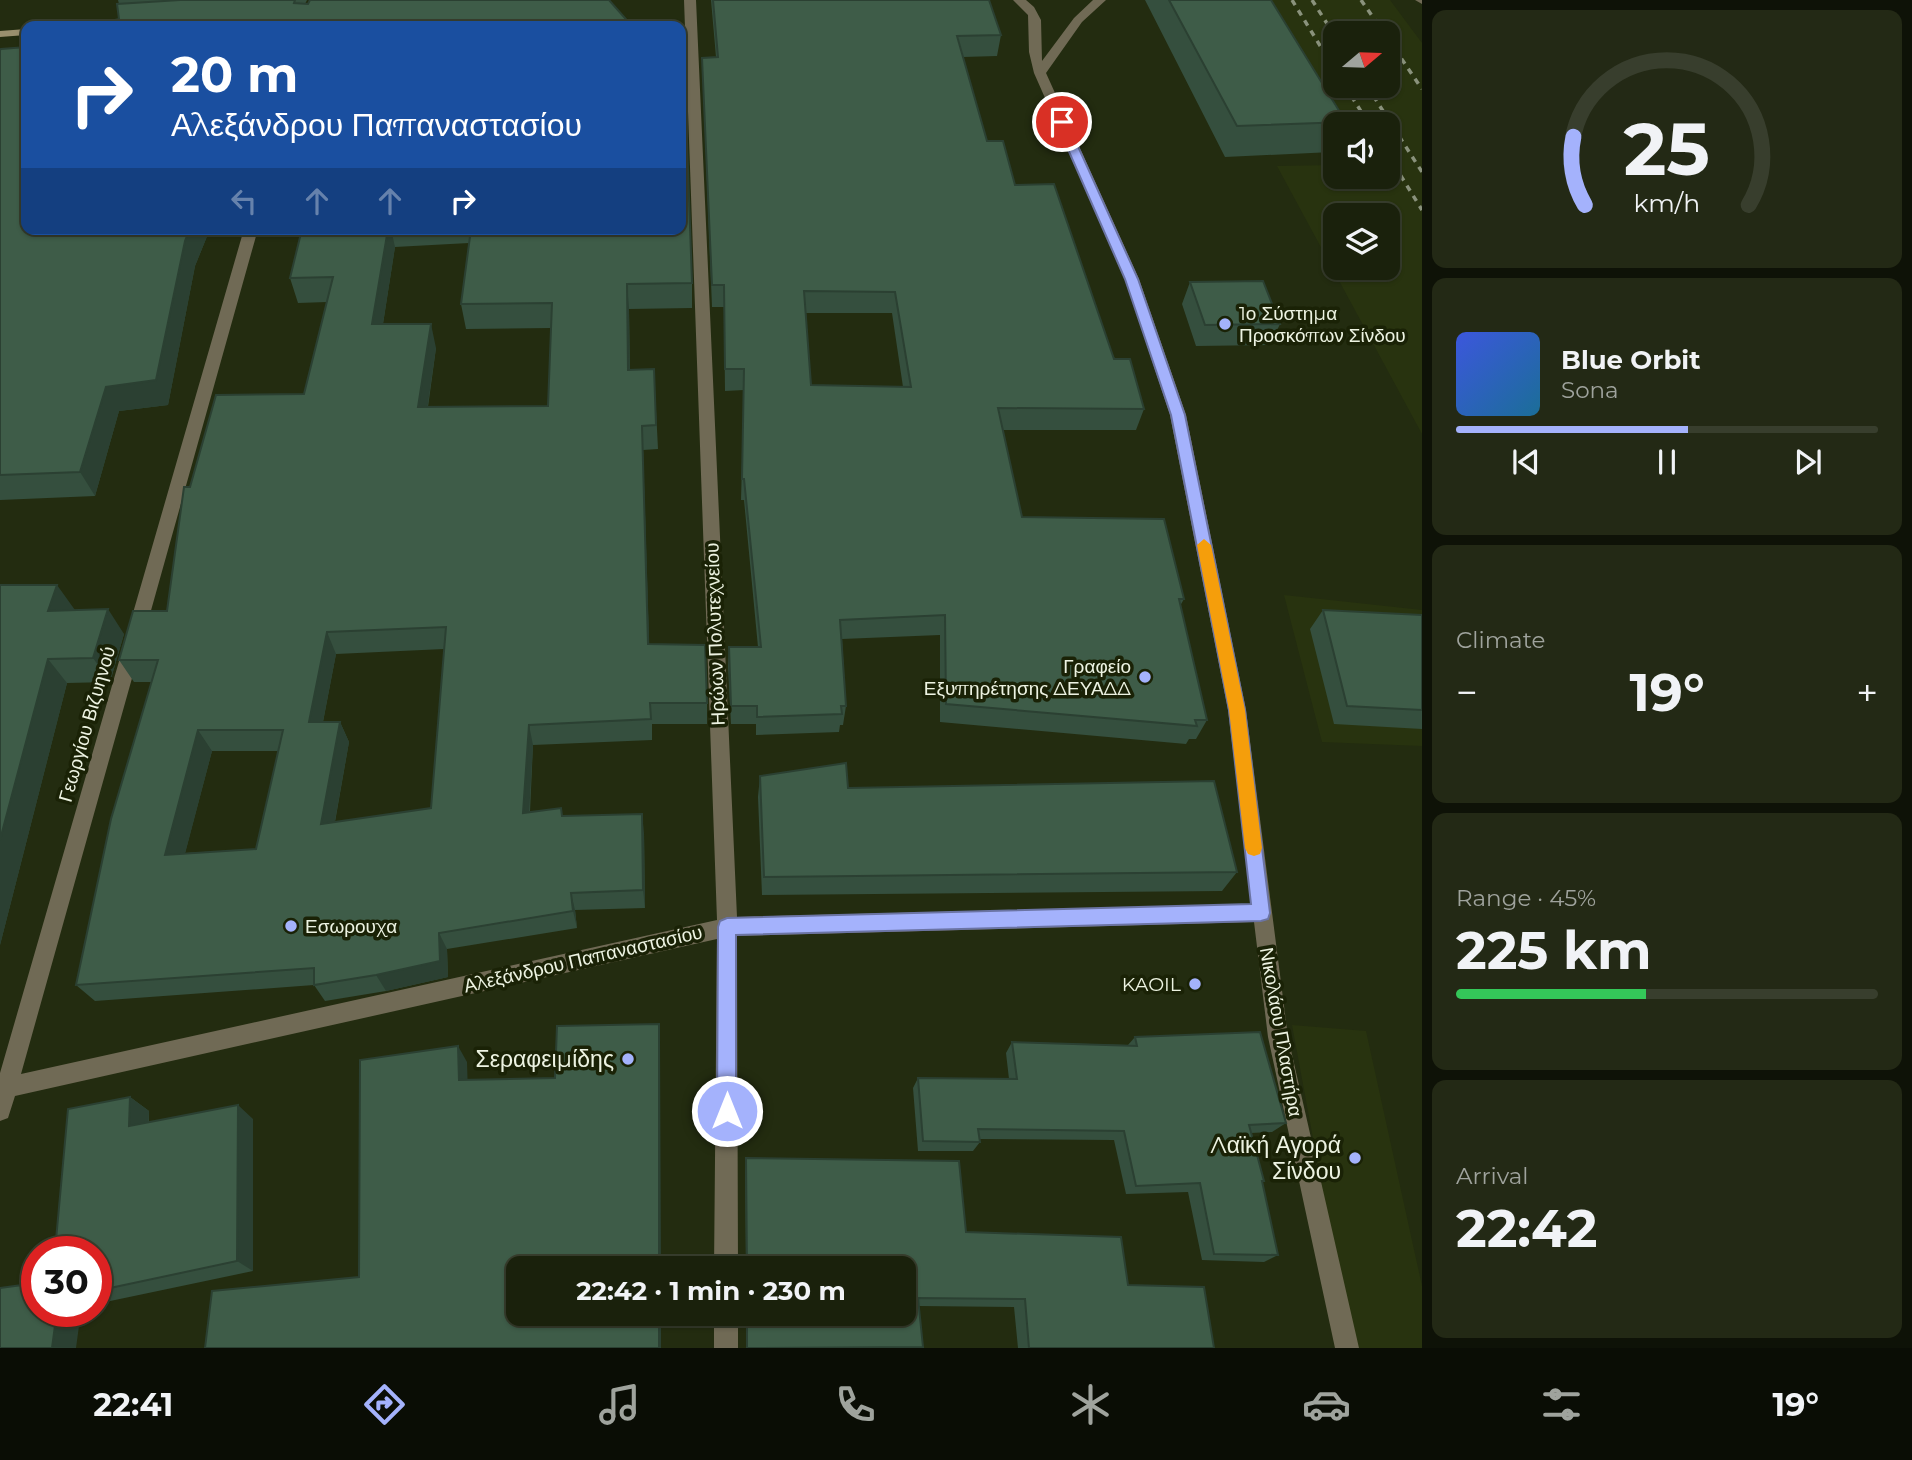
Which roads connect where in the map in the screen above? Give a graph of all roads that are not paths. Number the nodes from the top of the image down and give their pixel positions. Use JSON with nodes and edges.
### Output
{"nodes":[{"id":1,"x":690,"y":0,"type":"edge"},
{"id":2,"x":1019,"y":0,"type":"edge"},
{"id":3,"x":1100,"y":0,"type":"edge"},
{"id":4,"x":21,"y":32,"type":"edge"},
{"id":5,"x":0,"y":34,"type":"edge"},
{"id":6,"x":1040,"y":73,"type":"junction"},
{"id":7,"x":249,"y":235,"type":"edge"},
{"id":8,"x":1261,"y":913,"type":"junction"},
{"id":9,"x":727,"y":927,"type":"junction"},
{"id":10,"x":3,"y":1089,"type":"edge"},
{"id":11,"x":0,"y":1110,"type":"edge"},
{"id":12,"x":726,"y":1256,"type":"edge"},
{"id":13,"x":726,"y":1326,"type":"edge"},
{"id":14,"x":726,"y":1348,"type":"edge"},
{"id":15,"x":1347,"y":1348,"type":"edge"}],
"edges":[{"from":1,"to":9,"type":"street","name":"Ηρώων Πολυτεχνείου"},
{"from":2,"to":6,"type":"street","name":"Νικολάου Πλαστήρα"},
{"from":3,"to":6,"type":"street"},
{"from":4,"to":5,"type":"street"},
{"from":6,"to":8,"type":"street","name":"Νικολάου Πλαστήρα"},
{"from":7,"to":10,"type":"street","name":"Γεωργίου Βιζυηνού"},
{"from":8,"to":9,"type":"street","name":"Αλεξάνδρου Παπαναστασίου"},
{"from":8,"to":15,"type":"street","name":"Νικολάου Πλαστήρα"},
{"from":9,"to":10,"type":"street","name":"Αλεξάνδρου Παπαναστασίου"},
{"from":9,"to":12,"type":"street","name":"Ηρώων Πολυτεχνείου"},
{"from":10,"to":11,"type":"street","name":"Γεωργίου Βιζυηνού"},
{"from":13,"to":14,"type":"street"}]}
